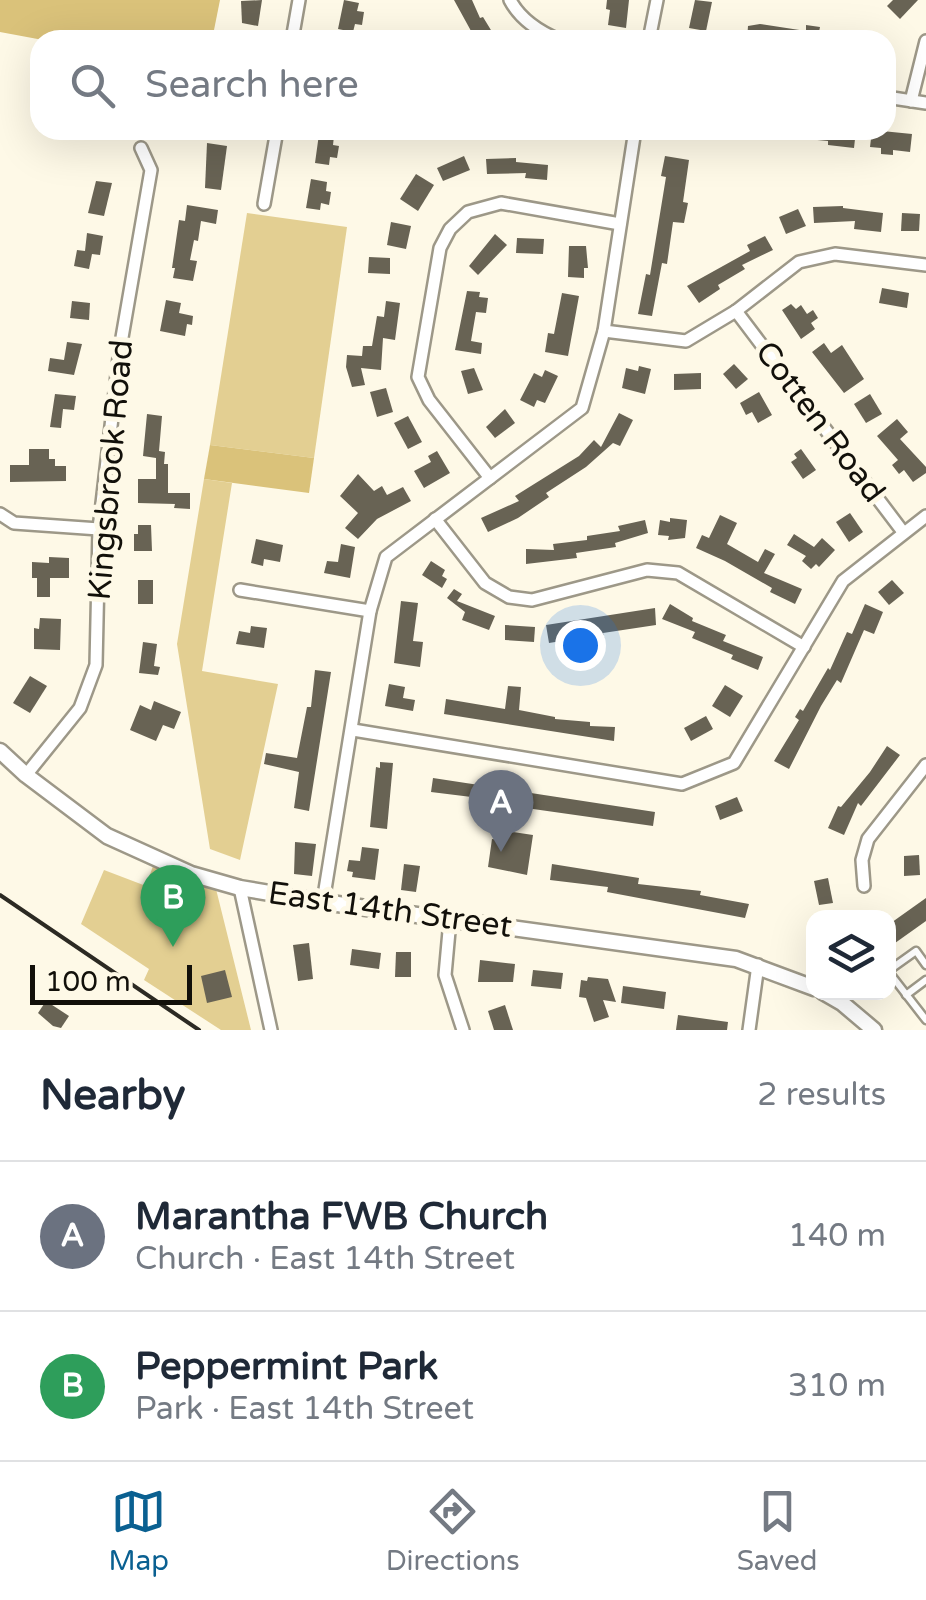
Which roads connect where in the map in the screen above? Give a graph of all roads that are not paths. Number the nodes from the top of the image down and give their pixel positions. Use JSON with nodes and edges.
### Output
{"nodes":[{"id":1,"x":300,"y":0,"type":"edge"},
{"id":2,"x":510,"y":0,"type":"edge"},
{"id":3,"x":657,"y":0,"type":"edge"},
{"id":4,"x":294,"y":30,"type":"edge"},
{"id":5,"x":539,"y":30,"type":"edge"},
{"id":6,"x":651,"y":30,"type":"edge"},
{"id":7,"x":926,"y":41,"type":"edge"},
{"id":8,"x":896,"y":99,"type":"edge"},
{"id":9,"x":911,"y":101,"type":"junction"},
{"id":10,"x":926,"y":103,"type":"edge"},
{"id":11,"x":275,"y":140,"type":"edge"},
{"id":12,"x":633,"y":140,"type":"edge"},
{"id":13,"x":140,"y":148,"type":"dead end"},
{"id":14,"x":264,"y":204,"type":"dead end"},
{"id":15,"x":620,"y":224,"type":"junction"},
{"id":16,"x":926,"y":265,"type":"edge"},
{"id":17,"x":736,"y":311,"type":"junction"},
{"id":18,"x":604,"y":331,"type":"junction"},
{"id":19,"x":490,"y":478,"type":"junction"},
{"id":20,"x":0,"y":514,"type":"edge"},
{"id":21,"x":926,"y":516,"type":"edge"},
{"id":22,"x":435,"y":518,"type":"junction"},
{"id":23,"x":98,"y":529,"type":"junction"},
{"id":24,"x":903,"y":532,"type":"junction"},
{"id":25,"x":240,"y":590,"type":"dead end"},
{"id":26,"x":370,"y":611,"type":"junction"},
{"id":27,"x":804,"y":647,"type":"junction"},
{"id":28,"x":353,"y":730,"type":"junction"},
{"id":29,"x":0,"y":751,"type":"edge"},
{"id":30,"x":926,"y":765,"type":"edge"},
{"id":31,"x":26,"y":775,"type":"junction"},
{"id":32,"x":921,"y":783,"type":"edge"},
{"id":33,"x":864,"y":886,"type":"dead end"},
{"id":34,"x":240,"y":888,"type":"junction"},
{"id":35,"x":323,"y":902,"type":"junction"},
{"id":36,"x":450,"y":920,"type":"junction"},
{"id":37,"x":758,"y":965,"type":"junction"},
{"id":38,"x":896,"y":965,"type":"edge"},
{"id":39,"x":926,"y":965,"type":"edge"},
{"id":40,"x":926,"y":980,"type":"edge"},
{"id":41,"x":896,"y":982,"type":"edge"},
{"id":42,"x":806,"y":985,"type":"edge"},
{"id":43,"x":906,"y":995,"type":"junction"},
{"id":44,"x":837,"y":1000,"type":"edge"},
{"id":45,"x":926,"y":1020,"type":"edge"},
{"id":46,"x":271,"y":1030,"type":"edge"},
{"id":47,"x":463,"y":1030,"type":"edge"},
{"id":48,"x":749,"y":1030,"type":"edge"},
{"id":49,"x":874,"y":1030,"type":"edge"}],
"edges":[{"from":1,"to":4,"type":"street"},
{"from":2,"to":5,"type":"street"},
{"from":3,"to":6,"type":"street"},
{"from":7,"to":9,"type":"street"},
{"from":8,"to":9,"type":"street"},
{"from":9,"to":10,"type":"street"},
{"from":11,"to":14,"type":"street"},
{"from":12,"to":15,"type":"street"},
{"from":13,"to":23,"type":"street","name":"Kingsbrook Road"},
{"from":15,"to":18,"type":"street"},
{"from":15,"to":19,"type":"street"},
{"from":16,"to":17,"type":"street"},
{"from":17,"to":18,"type":"street"},
{"from":17,"to":24,"type":"street","name":"Cotten Road"},
{"from":18,"to":19,"type":"street"},
{"from":19,"to":22,"type":"street"},
{"from":20,"to":23,"type":"street"},
{"from":21,"to":24,"type":"street"},
{"from":22,"to":26,"type":"street"},
{"from":22,"to":27,"type":"street"},
{"from":23,"to":31,"type":"street","name":"Kingsbrook Road"},
{"from":24,"to":27,"type":"street"},
{"from":25,"to":26,"type":"street"},
{"from":26,"to":28,"type":"street"},
{"from":27,"to":28,"type":"street"},
{"from":28,"to":35,"type":"street"},
{"from":29,"to":31,"type":"street","name":"East 14th Street"},
{"from":30,"to":32,"type":"street"},
{"from":31,"to":34,"type":"street","name":"East 14th Street"},
{"from":32,"to":33,"type":"street"},
{"from":34,"to":35,"type":"street","name":"East 14th Street"},
{"from":34,"to":46,"type":"street"},
{"from":35,"to":36,"type":"street","name":"East 14th Street"},
{"from":36,"to":37,"type":"street","name":"East 14th Street"},
{"from":36,"to":47,"type":"street"},
{"from":37,"to":42,"type":"street","name":"East 14th Street"},
{"from":37,"to":48,"type":"street"},
{"from":38,"to":39,"type":"lane"},
{"from":40,"to":43,"type":"lane"},
{"from":41,"to":43,"type":"lane"},
{"from":43,"to":45,"type":"lane"},
{"from":44,"to":49,"type":"street"}]}
